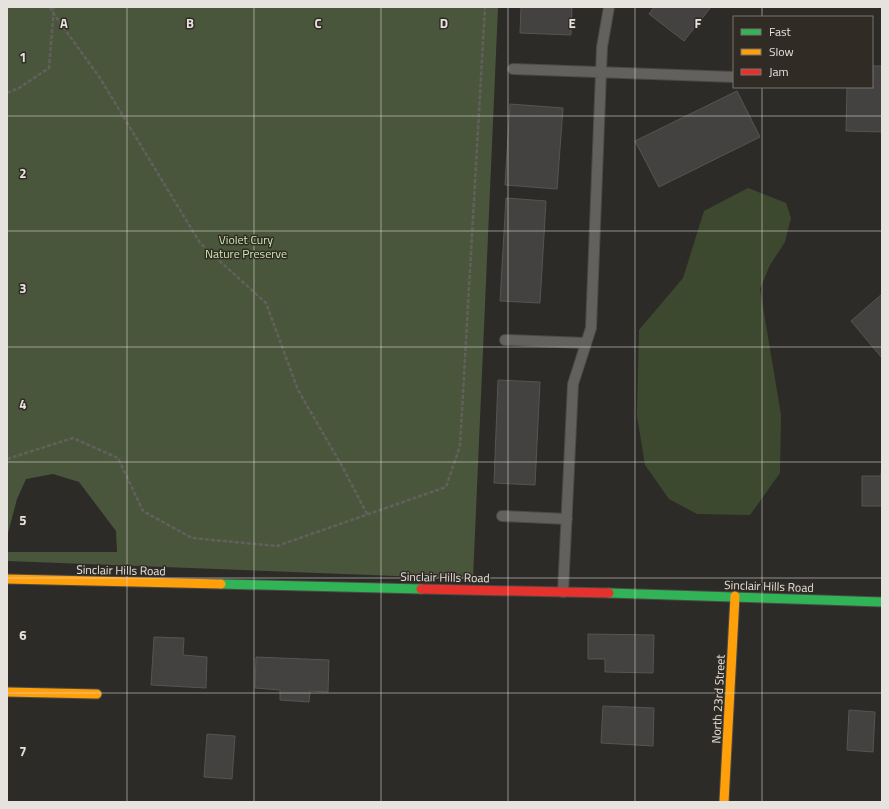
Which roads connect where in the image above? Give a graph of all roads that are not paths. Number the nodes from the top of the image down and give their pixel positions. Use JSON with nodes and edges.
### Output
{"nodes":[{"id":1,"x":609,"y":7,"type":"edge"},
{"id":2,"x":513,"y":69,"type":"dead end"},
{"id":3,"x":601,"y":72,"type":"junction"},
{"id":4,"x":733,"y":77,"type":"edge"},
{"id":5,"x":505,"y":340,"type":"dead end"},
{"id":6,"x":586,"y":343,"type":"junction"},
{"id":7,"x":502,"y":516,"type":"dead end"},
{"id":8,"x":567,"y":519,"type":"junction"},
{"id":9,"x":7,"y":579,"type":"edge"},
{"id":10,"x":564,"y":592,"type":"junction"},
{"id":11,"x":736,"y":596,"type":"junction"},
{"id":12,"x":882,"y":602,"type":"edge"},
{"id":13,"x":7,"y":692,"type":"edge"},
{"id":14,"x":97,"y":694,"type":"dead end"},
{"id":15,"x":724,"y":802,"type":"edge"}],
"edges":[{"from":1,"to":3,"type":"lane"},
{"from":2,"to":3,"type":"lane"},
{"from":3,"to":4,"type":"lane"},
{"from":3,"to":6,"type":"lane"},
{"from":5,"to":6,"type":"lane"},
{"from":6,"to":8,"type":"lane"},
{"from":7,"to":8,"type":"lane"},
{"from":8,"to":10,"type":"lane"},
{"from":9,"to":10,"type":"street","name":"Sinclair Hills Road"},
{"from":10,"to":11,"type":"street","name":"Sinclair Hills Road"},
{"from":11,"to":12,"type":"street","name":"Sinclair Hills Road"},
{"from":11,"to":15,"type":"street","name":"North 23rd Street"},
{"from":13,"to":14,"type":"street"}]}
